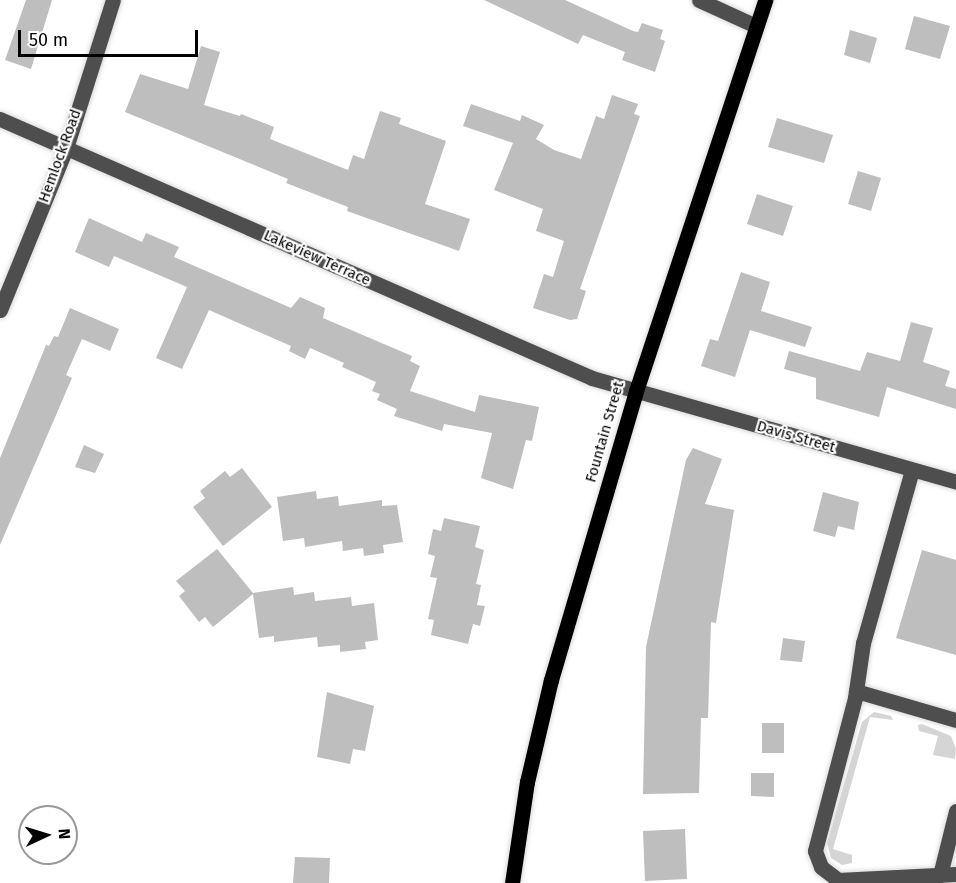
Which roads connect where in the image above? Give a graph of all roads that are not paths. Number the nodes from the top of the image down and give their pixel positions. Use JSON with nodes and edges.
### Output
{"nodes":[{"id":1,"x":113,"y":0,"type":"edge"},
{"id":2,"x":699,"y":0,"type":"edge"},
{"id":3,"x":765,"y":0,"type":"edge"},
{"id":4,"x":756,"y":26,"type":"junction"},
{"id":5,"x":0,"y":119,"type":"edge"},
{"id":6,"x":66,"y":148,"type":"junction"},
{"id":7,"x":0,"y":310,"type":"edge"},
{"id":8,"x":636,"y":391,"type":"junction"},
{"id":9,"x":912,"y":470,"type":"junction"},
{"id":10,"x":955,"y":483,"type":"edge"},
{"id":11,"x":856,"y":691,"type":"junction"},
{"id":12,"x":956,"y":720,"type":"edge"},
{"id":13,"x":956,"y":811,"type":"edge"},
{"id":14,"x":956,"y":874,"type":"edge"},
{"id":15,"x":940,"y":875,"type":"junction"},
{"id":16,"x":512,"y":883,"type":"edge"}],
"edges":[{"from":1,"to":6,"type":"street","name":"Hemlock Road"},
{"from":2,"to":4,"type":"street"},
{"from":3,"to":4,"type":"main road","name":"Fountain Street"},
{"from":4,"to":8,"type":"main road","name":"Fountain Street"},
{"from":5,"to":6,"type":"street","name":"Lakeview Terrace"},
{"from":6,"to":7,"type":"street","name":"Hemlock Road"},
{"from":6,"to":8,"type":"street","name":"Lakeview Terrace"},
{"from":8,"to":9,"type":"street","name":"Davis Street"},
{"from":8,"to":16,"type":"main road","name":"Fountain Street"},
{"from":9,"to":10,"type":"street","name":"Davis Street"},
{"from":9,"to":11,"type":"street"},
{"from":11,"to":12,"type":"street"},
{"from":11,"to":15,"type":"street"},
{"from":13,"to":15,"type":"street"},
{"from":14,"to":15,"type":"street"}]}
